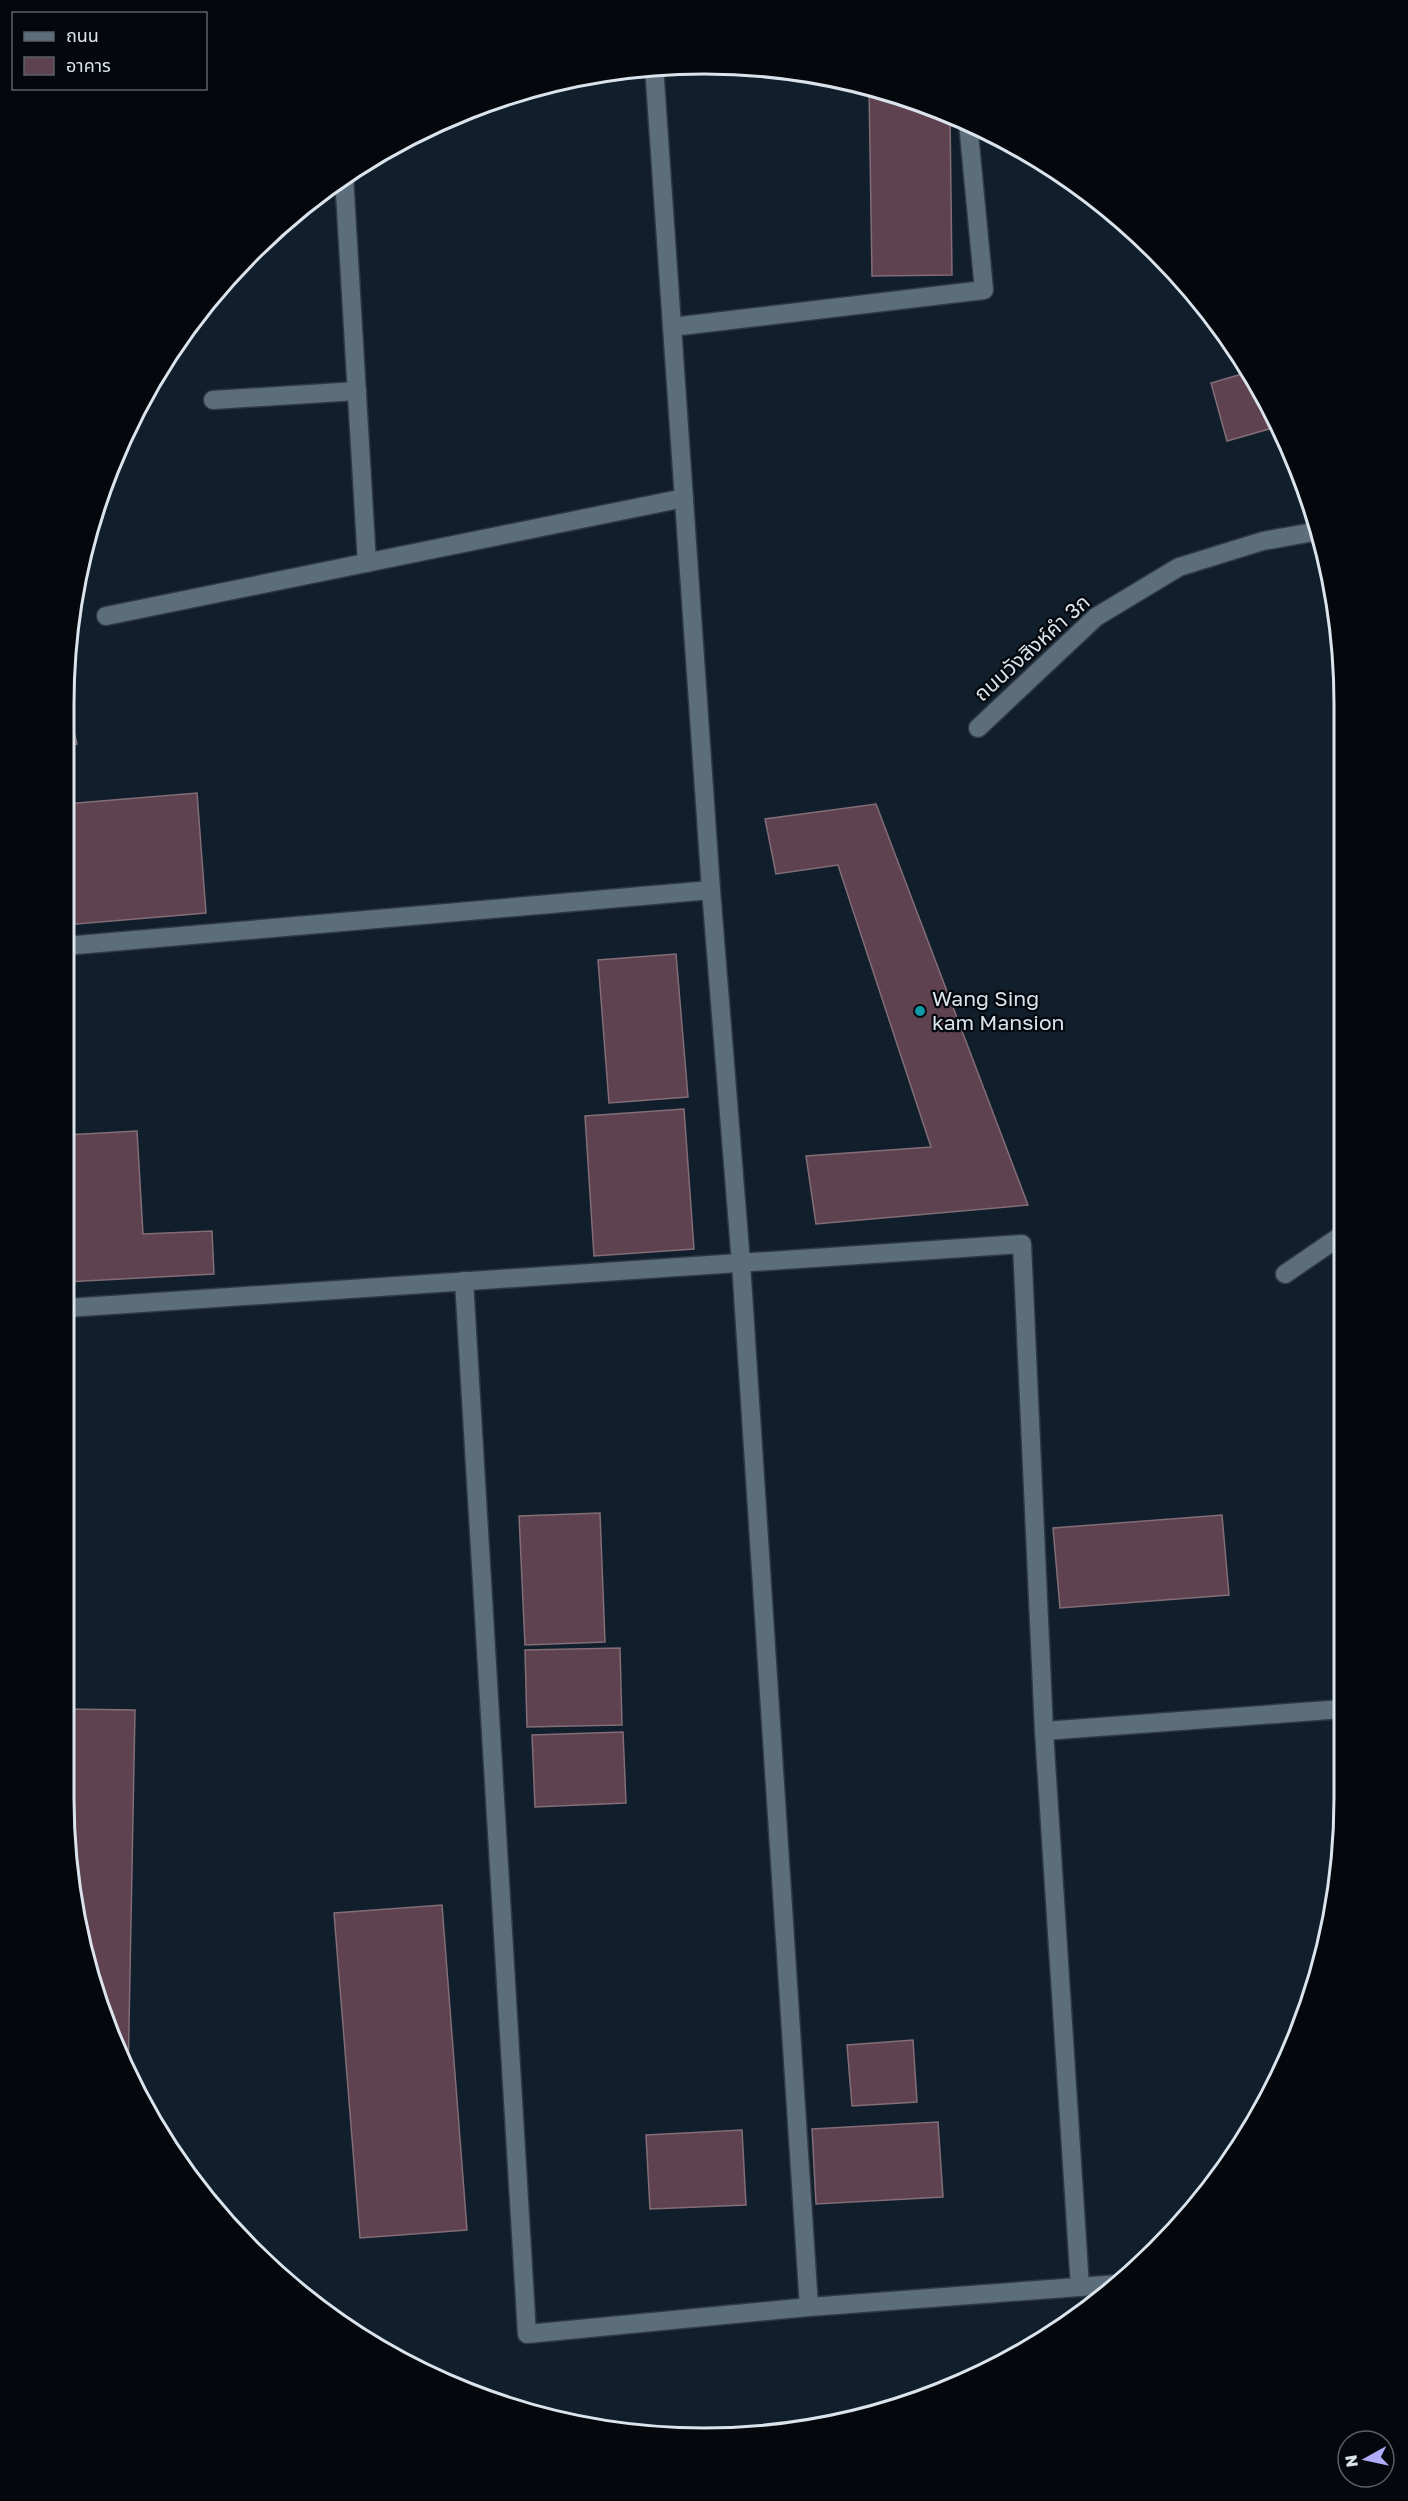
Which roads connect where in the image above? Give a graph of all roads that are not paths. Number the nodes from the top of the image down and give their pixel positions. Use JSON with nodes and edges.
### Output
{"nodes":[{"id":1,"x":655,"y":76,"type":"edge"},
{"id":2,"x":969,"y":132,"type":"edge"},
{"id":3,"x":345,"y":187,"type":"edge"},
{"id":4,"x":672,"y":327,"type":"junction"},
{"id":5,"x":357,"y":392,"type":"junction"},
{"id":6,"x":213,"y":400,"type":"dead end"},
{"id":7,"x":684,"y":498,"type":"junction"},
{"id":8,"x":1310,"y":533,"type":"edge"},
{"id":9,"x":367,"y":563,"type":"junction"},
{"id":10,"x":106,"y":616,"type":"dead end"},
{"id":11,"x":978,"y":728,"type":"dead end"},
{"id":12,"x":711,"y":890,"type":"junction"},
{"id":13,"x":73,"y":945,"type":"edge"},
{"id":14,"x":1334,"y":1240,"type":"edge"},
{"id":15,"x":741,"y":1263,"type":"junction"},
{"id":16,"x":1285,"y":1274,"type":"dead end"},
{"id":17,"x":464,"y":1281,"type":"junction"},
{"id":18,"x":73,"y":1308,"type":"edge"},
{"id":19,"x":1334,"y":1710,"type":"edge"},
{"id":20,"x":1044,"y":1731,"type":"junction"},
{"id":21,"x":1102,"y":2286,"type":"edge"},
{"id":22,"x":1080,"y":2288,"type":"junction"},
{"id":23,"x":809,"y":2307,"type":"junction"}],
"edges":[{"from":1,"to":4,"type":"street"},
{"from":2,"to":4,"type":"street"},
{"from":3,"to":5,"type":"street"},
{"from":4,"to":7,"type":"street"},
{"from":5,"to":6,"type":"street"},
{"from":5,"to":9,"type":"street"},
{"from":7,"to":9,"type":"street"},
{"from":7,"to":12,"type":"street"},
{"from":8,"to":11,"type":"street","name":"ถนนวังสิงห์คำ 3ก"},
{"from":9,"to":10,"type":"street"},
{"from":12,"to":13,"type":"street"},
{"from":12,"to":15,"type":"street"},
{"from":14,"to":16,"type":"street"},
{"from":15,"to":17,"type":"street"},
{"from":15,"to":20,"type":"street"},
{"from":15,"to":23,"type":"street"},
{"from":17,"to":18,"type":"street"},
{"from":17,"to":23,"type":"street"},
{"from":19,"to":20,"type":"street"},
{"from":20,"to":22,"type":"street"},
{"from":21,"to":22,"type":"street"},
{"from":22,"to":23,"type":"street"}]}
